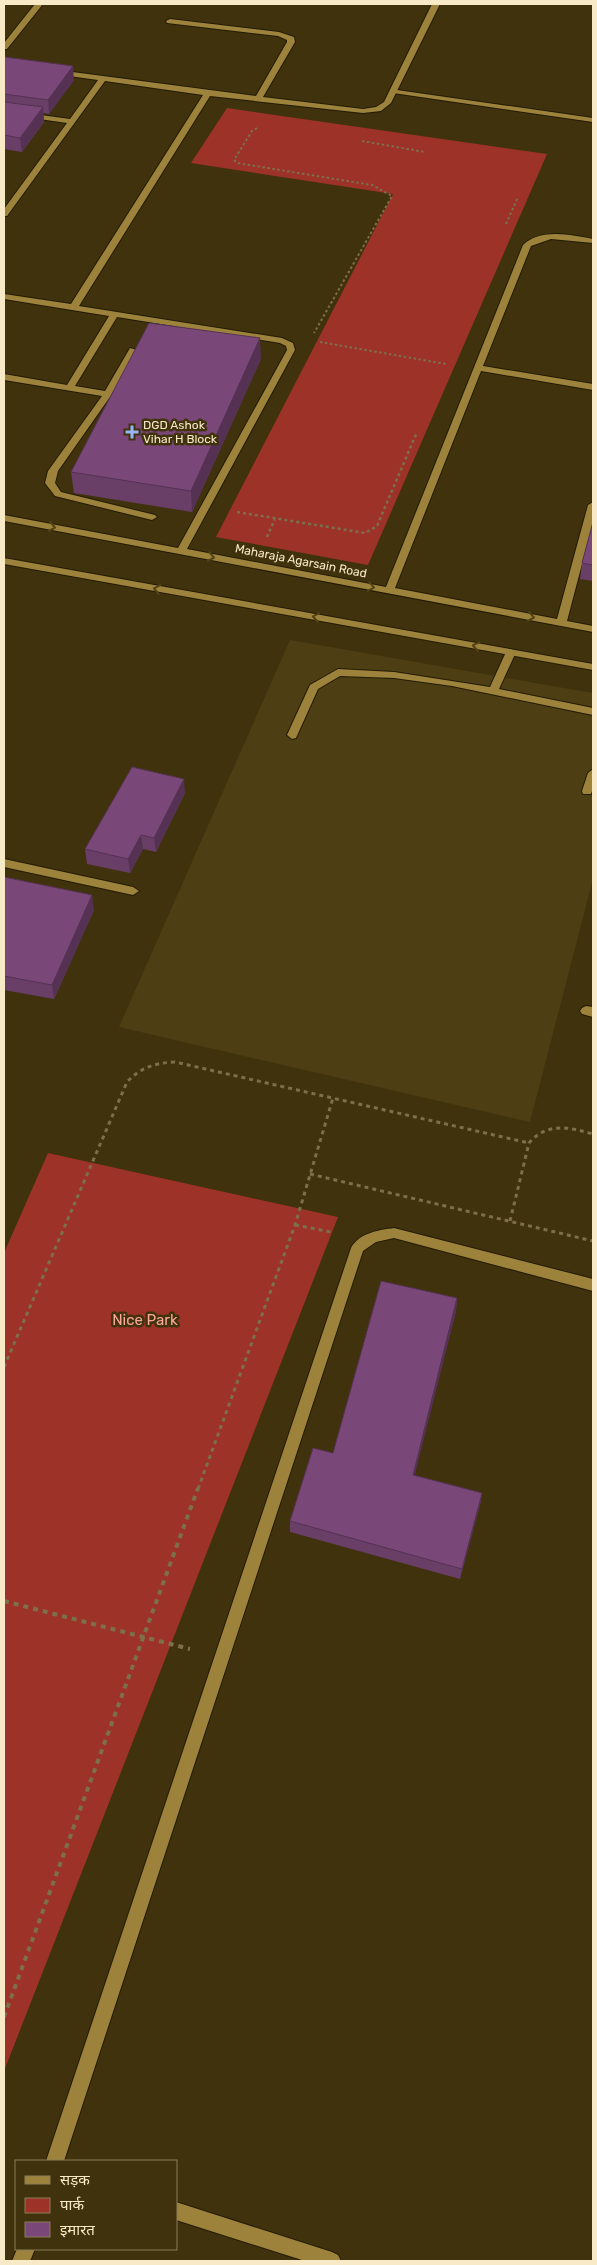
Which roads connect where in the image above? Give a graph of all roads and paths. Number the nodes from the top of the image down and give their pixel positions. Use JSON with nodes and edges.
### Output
{"nodes":[{"id":1,"x":39,"y":4,"type":"edge"},
{"id":2,"x":436,"y":4,"type":"edge"},
{"id":3,"x":170,"y":21,"type":"dead end"},
{"id":4,"x":4,"y":30,"type":"edge"},
{"id":5,"x":16,"y":32,"type":"junction"},
{"id":6,"x":4,"y":47,"type":"edge"},
{"id":7,"x":53,"y":71,"type":"edge"},
{"id":8,"x":103,"y":78,"type":"junction"},
{"id":9,"x":393,"y":91,"type":"junction"},
{"id":10,"x":208,"y":93,"type":"junction"},
{"id":11,"x":258,"y":99,"type":"junction"},
{"id":12,"x":4,"y":112,"type":"edge"},
{"id":13,"x":593,"y":120,"type":"edge"},
{"id":14,"x":72,"y":121,"type":"junction"},
{"id":15,"x":262,"y":127,"type":"dead end"},
{"id":16,"x":4,"y":214,"type":"edge"},
{"id":17,"x":593,"y":241,"type":"edge"},
{"id":18,"x":4,"y":296,"type":"edge"},
{"id":19,"x":73,"y":308,"type":"junction"},
{"id":20,"x":114,"y":314,"type":"junction"},
{"id":21,"x":310,"y":341,"type":"dead end"},
{"id":22,"x":319,"y":342,"type":"dead end"},
{"id":23,"x":133,"y":350,"type":"edge"},
{"id":24,"x":446,"y":364,"type":"dead end"},
{"id":25,"x":480,"y":368,"type":"junction"},
{"id":26,"x":4,"y":377,"type":"edge"},
{"id":27,"x":593,"y":387,"type":"edge"},
{"id":28,"x":69,"y":388,"type":"junction"},
{"id":29,"x":108,"y":394,"type":"junction"},
{"id":30,"x":419,"y":427,"type":"dead end"},
{"id":31,"x":593,"y":505,"type":"edge"},
{"id":32,"x":152,"y":517,"type":"dead end"},
{"id":33,"x":4,"y":518,"type":"edge"},
{"id":34,"x":275,"y":519,"type":"dead end"},
{"id":35,"x":182,"y":551,"type":"junction"},
{"id":36,"x":4,"y":561,"type":"edge"},
{"id":37,"x":389,"y":591,"type":"junction"},
{"id":38,"x":560,"y":623,"type":"junction"},
{"id":39,"x":593,"y":629,"type":"edge"},
{"id":40,"x":511,"y":652,"type":"junction"},
{"id":41,"x":593,"y":667,"type":"edge"},
{"id":42,"x":493,"y":691,"type":"junction"},
{"id":43,"x":593,"y":712,"type":"edge"},
{"id":44,"x":292,"y":735,"type":"dead end"},
{"id":45,"x":593,"y":773,"type":"edge"},
{"id":46,"x":586,"y":791,"type":"dead end"},
{"id":47,"x":4,"y":863,"type":"edge"},
{"id":48,"x":132,"y":891,"type":"dead end"},
{"id":49,"x":334,"y":1098,"type":"junction"},
{"id":50,"x":593,"y":1134,"type":"edge"},
{"id":51,"x":529,"y":1143,"type":"junction"},
{"id":52,"x":310,"y":1174,"type":"junction"},
{"id":53,"x":510,"y":1221,"type":"junction"},
{"id":54,"x":593,"y":1241,"type":"edge"},
{"id":55,"x":593,"y":1285,"type":"edge"},
{"id":56,"x":4,"y":1367,"type":"edge"},
{"id":57,"x":4,"y":1601,"type":"edge"},
{"id":58,"x":145,"y":1636,"type":"junction"},
{"id":59,"x":222,"y":1658,"type":"junction"},
{"id":60,"x":4,"y":2017,"type":"edge"},
{"id":61,"x":54,"y":2160,"type":"edge"},
{"id":62,"x":178,"y":2212,"type":"edge"},
{"id":63,"x":332,"y":2261,"type":"edge"}],
"edges":[{"from":1,"to":5,"type":"street"},
{"from":2,"to":9,"type":"street"},
{"from":3,"to":11,"type":"street"},
{"from":4,"to":5,"type":"street"},
{"from":5,"to":6,"type":"street"},
{"from":7,"to":8,"type":"street"},
{"from":8,"to":10,"type":"street"},
{"from":8,"to":14,"type":"street"},
{"from":9,"to":11,"type":"street"},
{"from":9,"to":13,"type":"street"},
{"from":10,"to":11,"type":"street"},
{"from":10,"to":19,"type":"street"},
{"from":12,"to":14,"type":"street"},
{"from":14,"to":16,"type":"street"},
{"from":15,"to":21,"type":"path"},
{"from":17,"to":25,"type":"street"},
{"from":18,"to":19,"type":"street"},
{"from":19,"to":20,"type":"street"},
{"from":20,"to":28,"type":"street"},
{"from":20,"to":35,"type":"street"},
{"from":22,"to":24,"type":"path"},
{"from":23,"to":29,"type":"street"},
{"from":25,"to":27,"type":"street"},
{"from":25,"to":37,"type":"street"},
{"from":26,"to":28,"type":"street"},
{"from":28,"to":29,"type":"street"},
{"from":29,"to":32,"type":"street"},
{"from":30,"to":34,"type":"path"},
{"from":31,"to":38,"type":"street"},
{"from":33,"to":35,"type":"street","name":"Maharaja Agarsain Road","one_way":true},
{"from":35,"to":37,"type":"street","name":"Maharaja Agarsain Road","one_way":true},
{"from":40,"to":36,"type":"street","one_way":true},
{"from":37,"to":38,"type":"street","name":"Maharaja Agarsain Road","one_way":true},
{"from":38,"to":39,"type":"street","name":"Maharaja Agarsain Road"},
{"from":40,"to":41,"type":"street"},
{"from":40,"to":42,"type":"street"},
{"from":42,"to":43,"type":"street"},
{"from":42,"to":44,"type":"street"},
{"from":45,"to":46,"type":"street"},
{"from":47,"to":48,"type":"street"},
{"from":49,"to":51,"type":"path"},
{"from":49,"to":52,"type":"path"},
{"from":49,"to":56,"type":"path"},
{"from":50,"to":51,"type":"path"},
{"from":51,"to":53,"type":"path"},
{"from":52,"to":53,"type":"path"},
{"from":52,"to":58,"type":"path"},
{"from":53,"to":54,"type":"path"},
{"from":55,"to":59,"type":"street"},
{"from":57,"to":58,"type":"path"},
{"from":58,"to":59,"type":"path"},
{"from":58,"to":60,"type":"path"},
{"from":59,"to":61,"type":"street"},
{"from":62,"to":63,"type":"street"}]}
